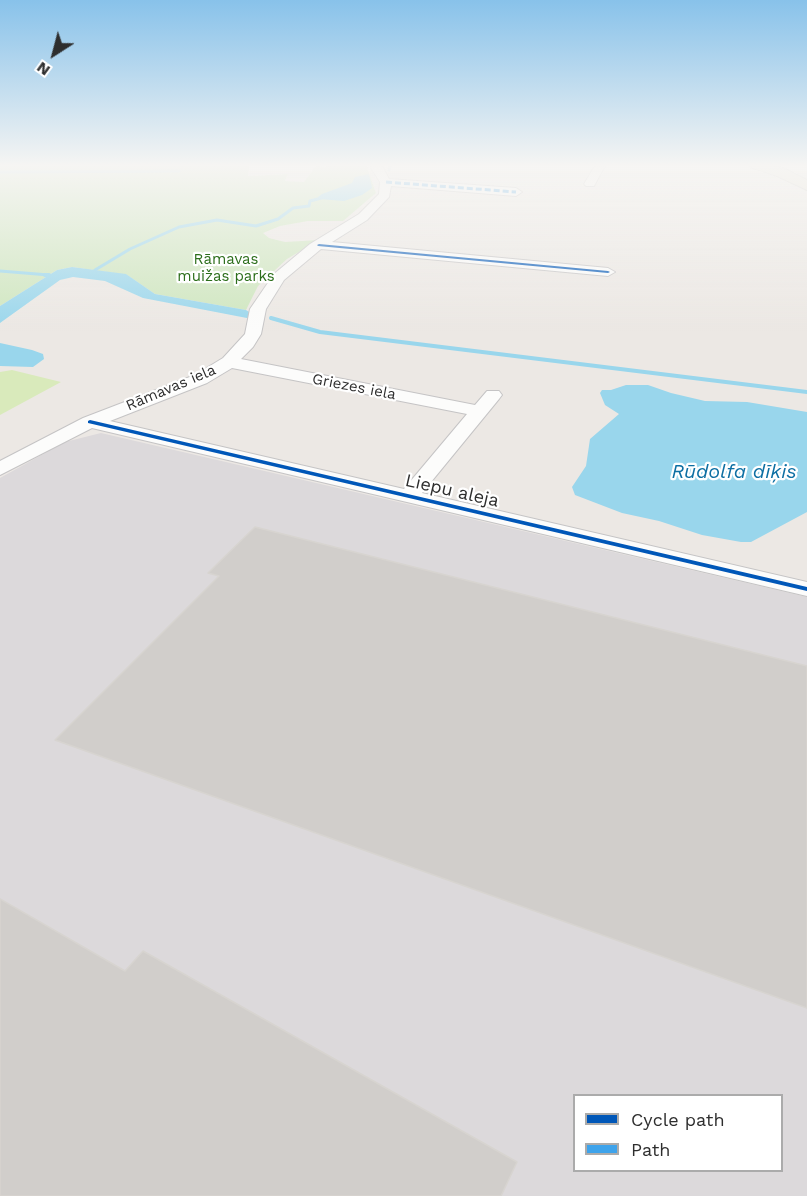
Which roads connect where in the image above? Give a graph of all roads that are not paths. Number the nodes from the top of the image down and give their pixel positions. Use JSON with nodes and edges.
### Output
{"nodes":[{"id":1,"x":357,"y":220,"type":"edge"},
{"id":2,"x":319,"y":245,"type":"junction"},
{"id":3,"x":608,"y":272,"type":"dead end"},
{"id":4,"x":229,"y":362,"type":"junction"},
{"id":5,"x":493,"y":395,"type":"dead end"},
{"id":6,"x":480,"y":411,"type":"junction"},
{"id":7,"x":90,"y":422,"type":"junction"},
{"id":8,"x":0,"y":469,"type":"edge"},
{"id":9,"x":408,"y":497,"type":"junction"},
{"id":10,"x":807,"y":589,"type":"edge"}],
"edges":[{"from":1,"to":2,"type":"street","name":"Rāmavas iela"},
{"from":2,"to":3,"type":"street"},
{"from":2,"to":4,"type":"street","name":"Rāmavas iela"},
{"from":4,"to":6,"type":"street","name":"Griezes iela"},
{"from":4,"to":7,"type":"street","name":"Rāmavas iela"},
{"from":5,"to":6,"type":"street"},
{"from":6,"to":9,"type":"street"},
{"from":7,"to":8,"type":"street","name":"Rāmavas iela"},
{"from":7,"to":9,"type":"street","name":"Liepu aleja"},
{"from":9,"to":10,"type":"street","name":"Liepu aleja"}]}
